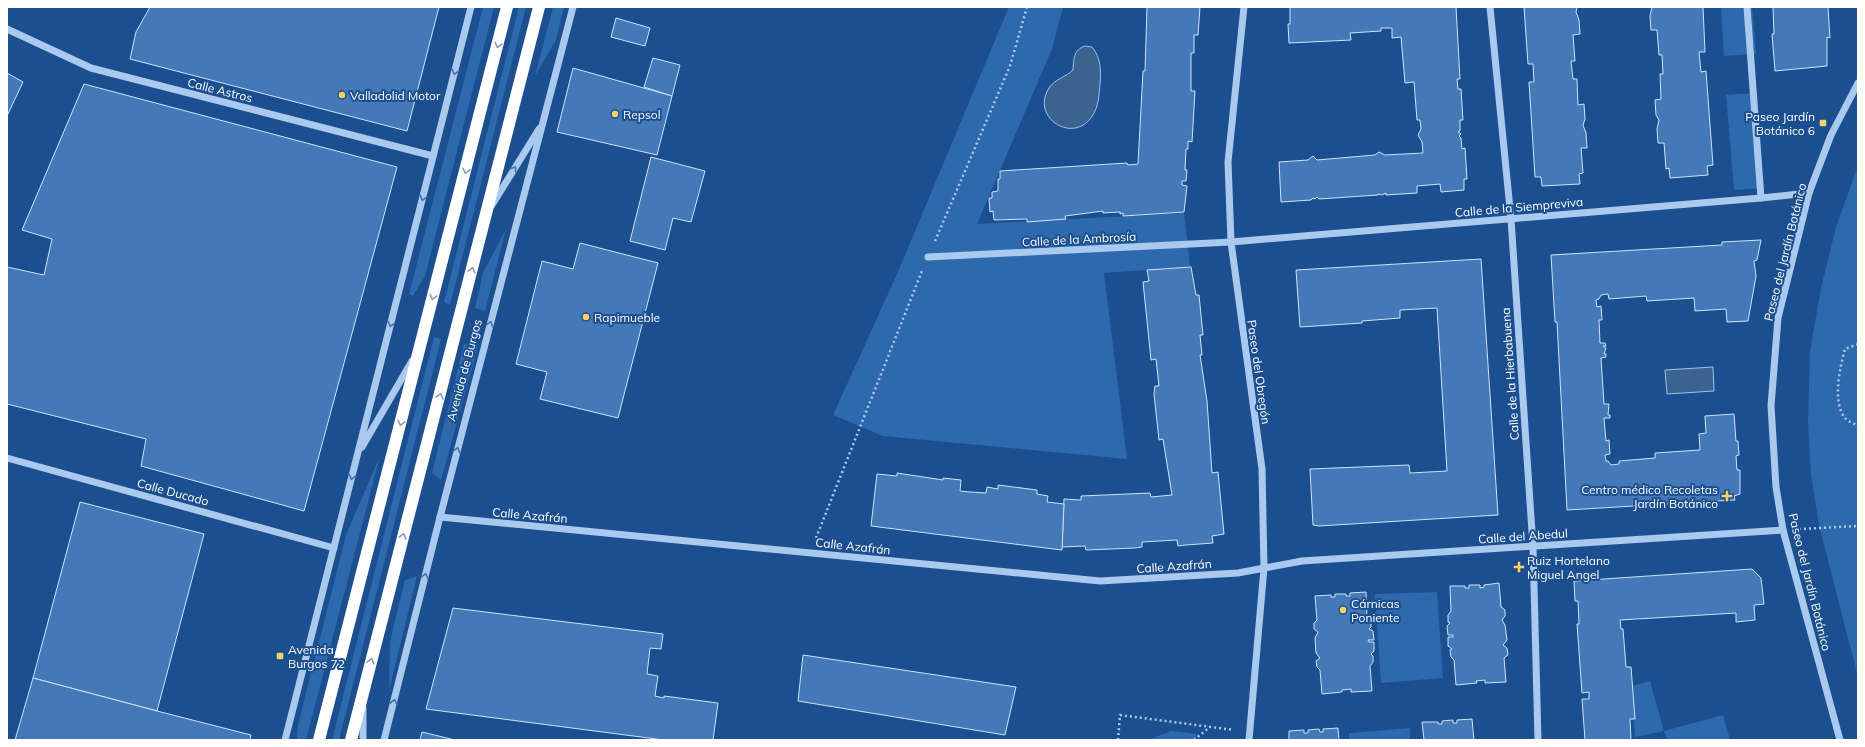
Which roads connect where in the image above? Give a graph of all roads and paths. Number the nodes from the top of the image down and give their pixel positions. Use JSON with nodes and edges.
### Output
{"nodes":[{"id":1,"x":472,"y":7,"type":"edge"},
{"id":2,"x":507,"y":7,"type":"edge"},
{"id":3,"x":539,"y":7,"type":"edge"},
{"id":4,"x":573,"y":7,"type":"edge"},
{"id":5,"x":1027,"y":7,"type":"edge"},
{"id":6,"x":1244,"y":7,"type":"edge"},
{"id":7,"x":1490,"y":7,"type":"edge"},
{"id":8,"x":1747,"y":7,"type":"edge"},
{"id":9,"x":7,"y":29,"type":"edge"},
{"id":10,"x":1858,"y":83,"type":"edge"},
{"id":11,"x":543,"y":122,"type":"junction"},
{"id":12,"x":433,"y":156,"type":"junction"},
{"id":13,"x":1809,"y":193,"type":"junction"},
{"id":14,"x":1761,"y":198,"type":"junction"},
{"id":15,"x":486,"y":214,"type":"junction"},
{"id":16,"x":1511,"y":219,"type":"junction"},
{"id":17,"x":1231,"y":242,"type":"junction"},
{"id":18,"x":928,"y":257,"type":"junction"},
{"id":19,"x":1858,"y":344,"type":"edge"},
{"id":20,"x":421,"y":347,"type":"junction"},
{"id":21,"x":1858,"y":427,"type":"edge"},
{"id":22,"x":358,"y":454,"type":"junction"},
{"id":23,"x":7,"y":458,"type":"edge"},
{"id":24,"x":440,"y":517,"type":"junction"},
{"id":25,"x":1858,"y":526,"type":"edge"},
{"id":26,"x":1783,"y":530,"type":"junction"},
{"id":27,"x":1533,"y":546,"type":"junction"},
{"id":28,"x":334,"y":548,"type":"junction"},
{"id":29,"x":810,"y":553,"type":"junction"},
{"id":30,"x":1264,"y":568,"type":"junction"},
{"id":31,"x":363,"y":694,"type":"junction"},
{"id":32,"x":1210,"y":727,"type":"junction"},
{"id":33,"x":1250,"y":736,"type":"edge"},
{"id":34,"x":285,"y":740,"type":"edge"},
{"id":35,"x":319,"y":740,"type":"edge"},
{"id":36,"x":351,"y":740,"type":"edge"},
{"id":37,"x":363,"y":740,"type":"edge"},
{"id":38,"x":384,"y":740,"type":"edge"},
{"id":39,"x":1118,"y":740,"type":"edge"},
{"id":40,"x":1194,"y":740,"type":"edge"},
{"id":41,"x":1538,"y":740,"type":"edge"},
{"id":42,"x":1840,"y":740,"type":"edge"}],
"edges":[{"from":1,"to":12,"type":"street","one_way":true},
{"from":2,"to":20,"type":"highway","one_way":true},
{"from":3,"to":15,"type":"highway","name":"Avenida de Burgos"},
{"from":4,"to":11,"type":"street","name":"Avenida de Burgos"},
{"from":5,"to":18,"type":"path"},
{"from":6,"to":17,"type":"street","name":"Paseo del Obregón"},
{"from":7,"to":16,"type":"street","name":"Calle de la Hierbabuena"},
{"from":8,"to":14,"type":"street"},
{"from":9,"to":12,"type":"street","name":"Calle Astros"},
{"from":10,"to":13,"type":"street","name":"Paseo del Jardín Botánico"},
{"from":15,"to":11,"type":"street","one_way":true},
{"from":24,"to":11,"type":"street","name":"Avenida de Burgos","one_way":true},
{"from":12,"to":22,"type":"street","one_way":true},
{"from":13,"to":14,"type":"street","name":"Calle de la Siempreviva"},
{"from":13,"to":26,"type":"street","name":"Paseo del Jardín Botánico"},
{"from":14,"to":16,"type":"street","name":"Calle de la Siempreviva"},
{"from":31,"to":15,"type":"highway","name":"Avenida de Burgos","one_way":true},
{"from":16,"to":17,"type":"street","name":"Calle de la Siempreviva"},
{"from":16,"to":27,"type":"street","name":"Calle de la Hierbabuena"},
{"from":17,"to":18,"type":"street","name":"Calle de la Ambrosía"},
{"from":17,"to":30,"type":"street","name":"Paseo del Obregón"},
{"from":18,"to":29,"type":"path"},
{"from":19,"to":21,"type":"path"},
{"from":20,"to":22,"type":"street"},
{"from":20,"to":35,"type":"highway","one_way":true},
{"from":22,"to":28,"type":"street","one_way":true},
{"from":23,"to":28,"type":"street","name":"Calle Ducado"},
{"from":24,"to":29,"type":"street","name":"Calle Azafrán"},
{"from":38,"to":24,"type":"street","name":"Avenida de Burgos","one_way":true},
{"from":25,"to":26,"type":"path"},
{"from":26,"to":27,"type":"street","name":"Calle del Abedul"},
{"from":26,"to":42,"type":"street","name":"Paseo del Jardín Botánico"},
{"from":27,"to":30,"type":"street","name":"Calle del Abedul"},
{"from":27,"to":41,"type":"street","name":"Calle de la Hierbabuena"},
{"from":28,"to":34,"type":"street"},
{"from":29,"to":30,"type":"street","name":"Calle Azafrán"},
{"from":30,"to":33,"type":"street","name":"Paseo del Obregón"},
{"from":31,"to":36,"type":"highway","name":"Avenida de Burgos"},
{"from":31,"to":37,"type":"street"},
{"from":32,"to":33,"type":"path"},
{"from":32,"to":39,"type":"path"},
{"from":32,"to":40,"type":"path"}]}
